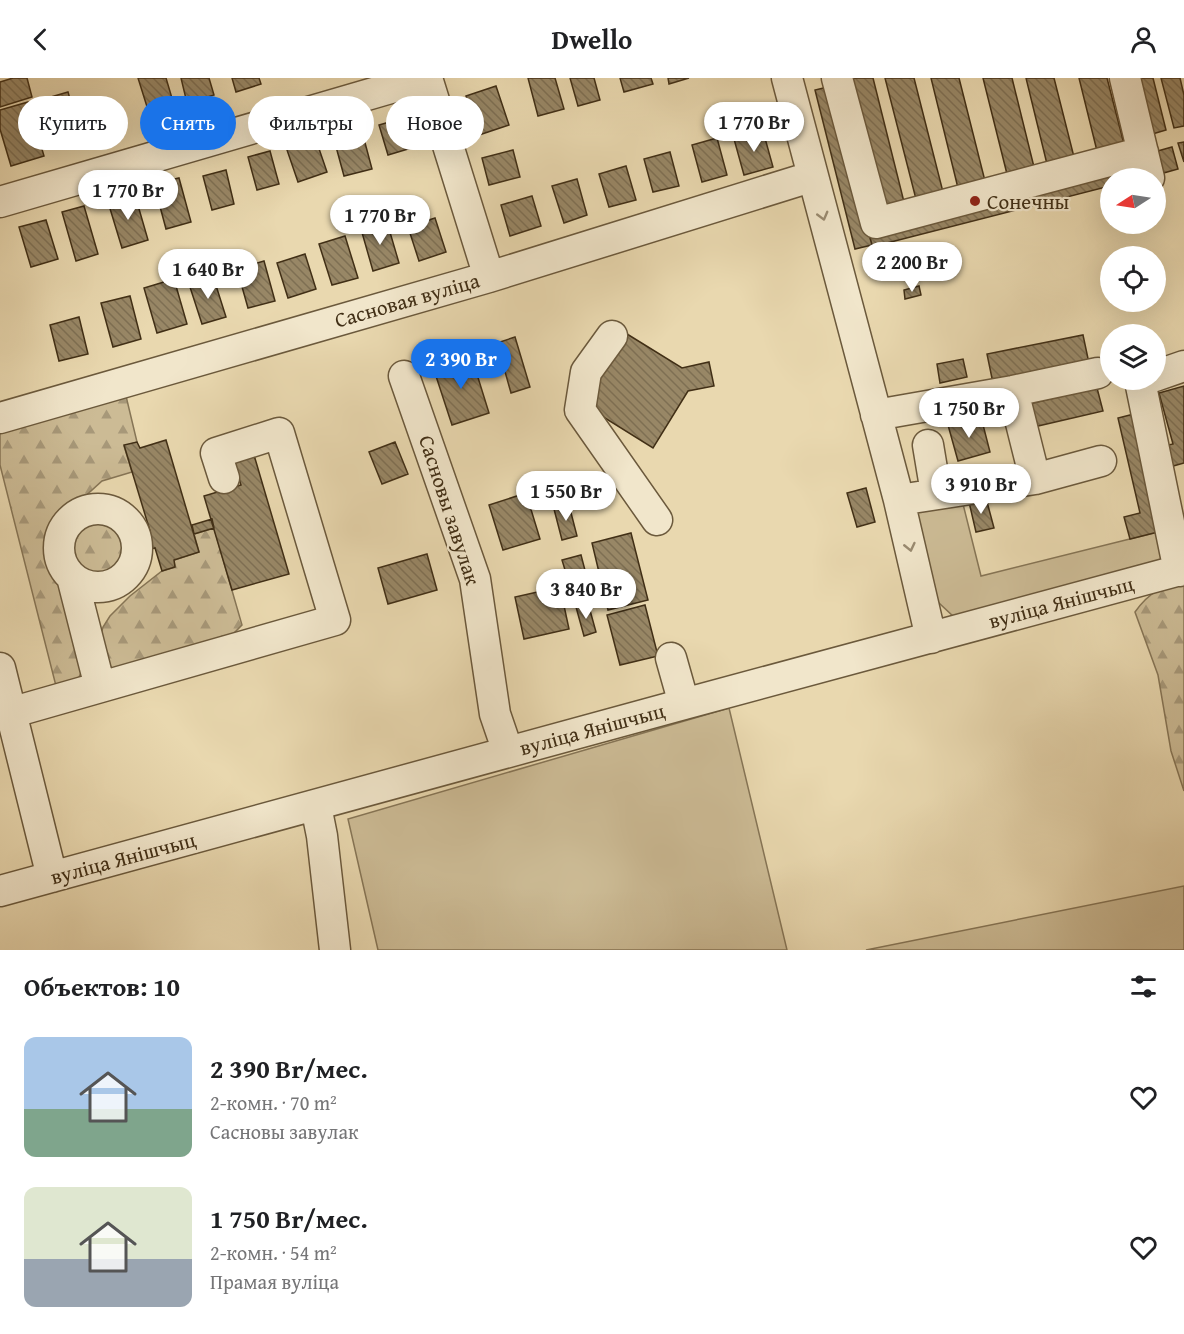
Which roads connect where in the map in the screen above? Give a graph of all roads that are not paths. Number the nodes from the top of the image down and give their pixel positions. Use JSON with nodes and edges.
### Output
{"nodes":[{"id":1,"x":426,"y":78,"type":"edge"},
{"id":2,"x":787,"y":78,"type":"edge"},
{"id":3,"x":837,"y":78,"type":"edge"},
{"id":4,"x":1125,"y":78,"type":"edge"},
{"id":5,"x":1146,"y":165,"type":"edge"},
{"id":6,"x":813,"y":180,"type":"junction"},
{"id":7,"x":0,"y":202,"type":"edge"},
{"id":8,"x":489,"y":277,"type":"junction"},
{"id":9,"x":612,"y":336,"type":"dead end"},
{"id":10,"x":1184,"y":366,"type":"edge"},
{"id":11,"x":1098,"y":372,"type":"dead end"},
{"id":12,"x":1166,"y":372,"type":"edge"},
{"id":13,"x":404,"y":376,"type":"dead end"},
{"id":14,"x":1142,"y":390,"type":"edge"},
{"id":15,"x":1012,"y":391,"type":"junction"},
{"id":16,"x":876,"y":415,"type":"junction"},
{"id":17,"x":0,"y":418,"type":"edge"},
{"id":18,"x":928,"y":445,"type":"dead end"},
{"id":19,"x":1101,"y":461,"type":"dead end"},
{"id":20,"x":224,"y":478,"type":"dead end"},
{"id":21,"x":1035,"y":479,"type":"junction"},
{"id":22,"x":936,"y":493,"type":"junction"},
{"id":23,"x":899,"y":500,"type":"junction"},
{"id":24,"x":657,"y":520,"type":"dead end"},
{"id":25,"x":1176,"y":521,"type":"edge"},
{"id":26,"x":1182,"y":570,"type":"edge"},
{"id":27,"x":72,"y":577,"type":"dead end"},
{"id":28,"x":931,"y":638,"type":"junction"},
{"id":29,"x":671,"y":658,"type":"dead end"},
{"id":30,"x":0,"y":668,"type":"edge"},
{"id":31,"x":100,"y":687,"type":"junction"},
{"id":32,"x":684,"y":704,"type":"junction"},
{"id":33,"x":9,"y":729,"type":"edge"},
{"id":34,"x":508,"y":752,"type":"junction"},
{"id":35,"x":316,"y":806,"type":"junction"},
{"id":36,"x":52,"y":877,"type":"junction"},
{"id":37,"x":0,"y":891,"type":"edge"},
{"id":38,"x":335,"y":950,"type":"edge"}],
"edges":[{"from":1,"to":7,"type":"street"},
{"from":1,"to":8,"type":"street"},
{"from":2,"to":6,"type":"street"},
{"from":3,"to":5,"type":"street"},
{"from":4,"to":5,"type":"street"},
{"from":6,"to":8,"type":"street","name":"Сасновая вуліца"},
{"from":6,"to":16,"type":"street","one_way":true},
{"from":8,"to":17,"type":"street","name":"Сасновая вуліца"},
{"from":9,"to":24,"type":"street"},
{"from":10,"to":12,"type":"street"},
{"from":11,"to":15,"type":"street"},
{"from":13,"to":34,"type":"street","name":"Сасновы завулак"},
{"from":14,"to":25,"type":"street"},
{"from":15,"to":16,"type":"street"},
{"from":15,"to":21,"type":"street"},
{"from":16,"to":23,"type":"street"},
{"from":18,"to":22,"type":"street"},
{"from":19,"to":21,"type":"street"},
{"from":20,"to":31,"type":"street"},
{"from":21,"to":22,"type":"street"},
{"from":22,"to":23,"type":"street"},
{"from":23,"to":28,"type":"street","one_way":true},
{"from":25,"to":26,"type":"street"},
{"from":26,"to":28,"type":"street","name":"вуліца Янішчыц"},
{"from":27,"to":31,"type":"street"},
{"from":28,"to":32,"type":"street","name":"вуліца Янішчыц"},
{"from":29,"to":32,"type":"street"},
{"from":30,"to":33,"type":"street"},
{"from":31,"to":33,"type":"street"},
{"from":32,"to":34,"type":"street","name":"вуліца Янішчыц"},
{"from":33,"to":36,"type":"street"},
{"from":34,"to":35,"type":"street","name":"вуліца Янішчыц"},
{"from":35,"to":36,"type":"street","name":"вуліца Янішчыц"},
{"from":35,"to":38,"type":"street"},
{"from":36,"to":37,"type":"street","name":"вуліца Янішчыц"}]}
